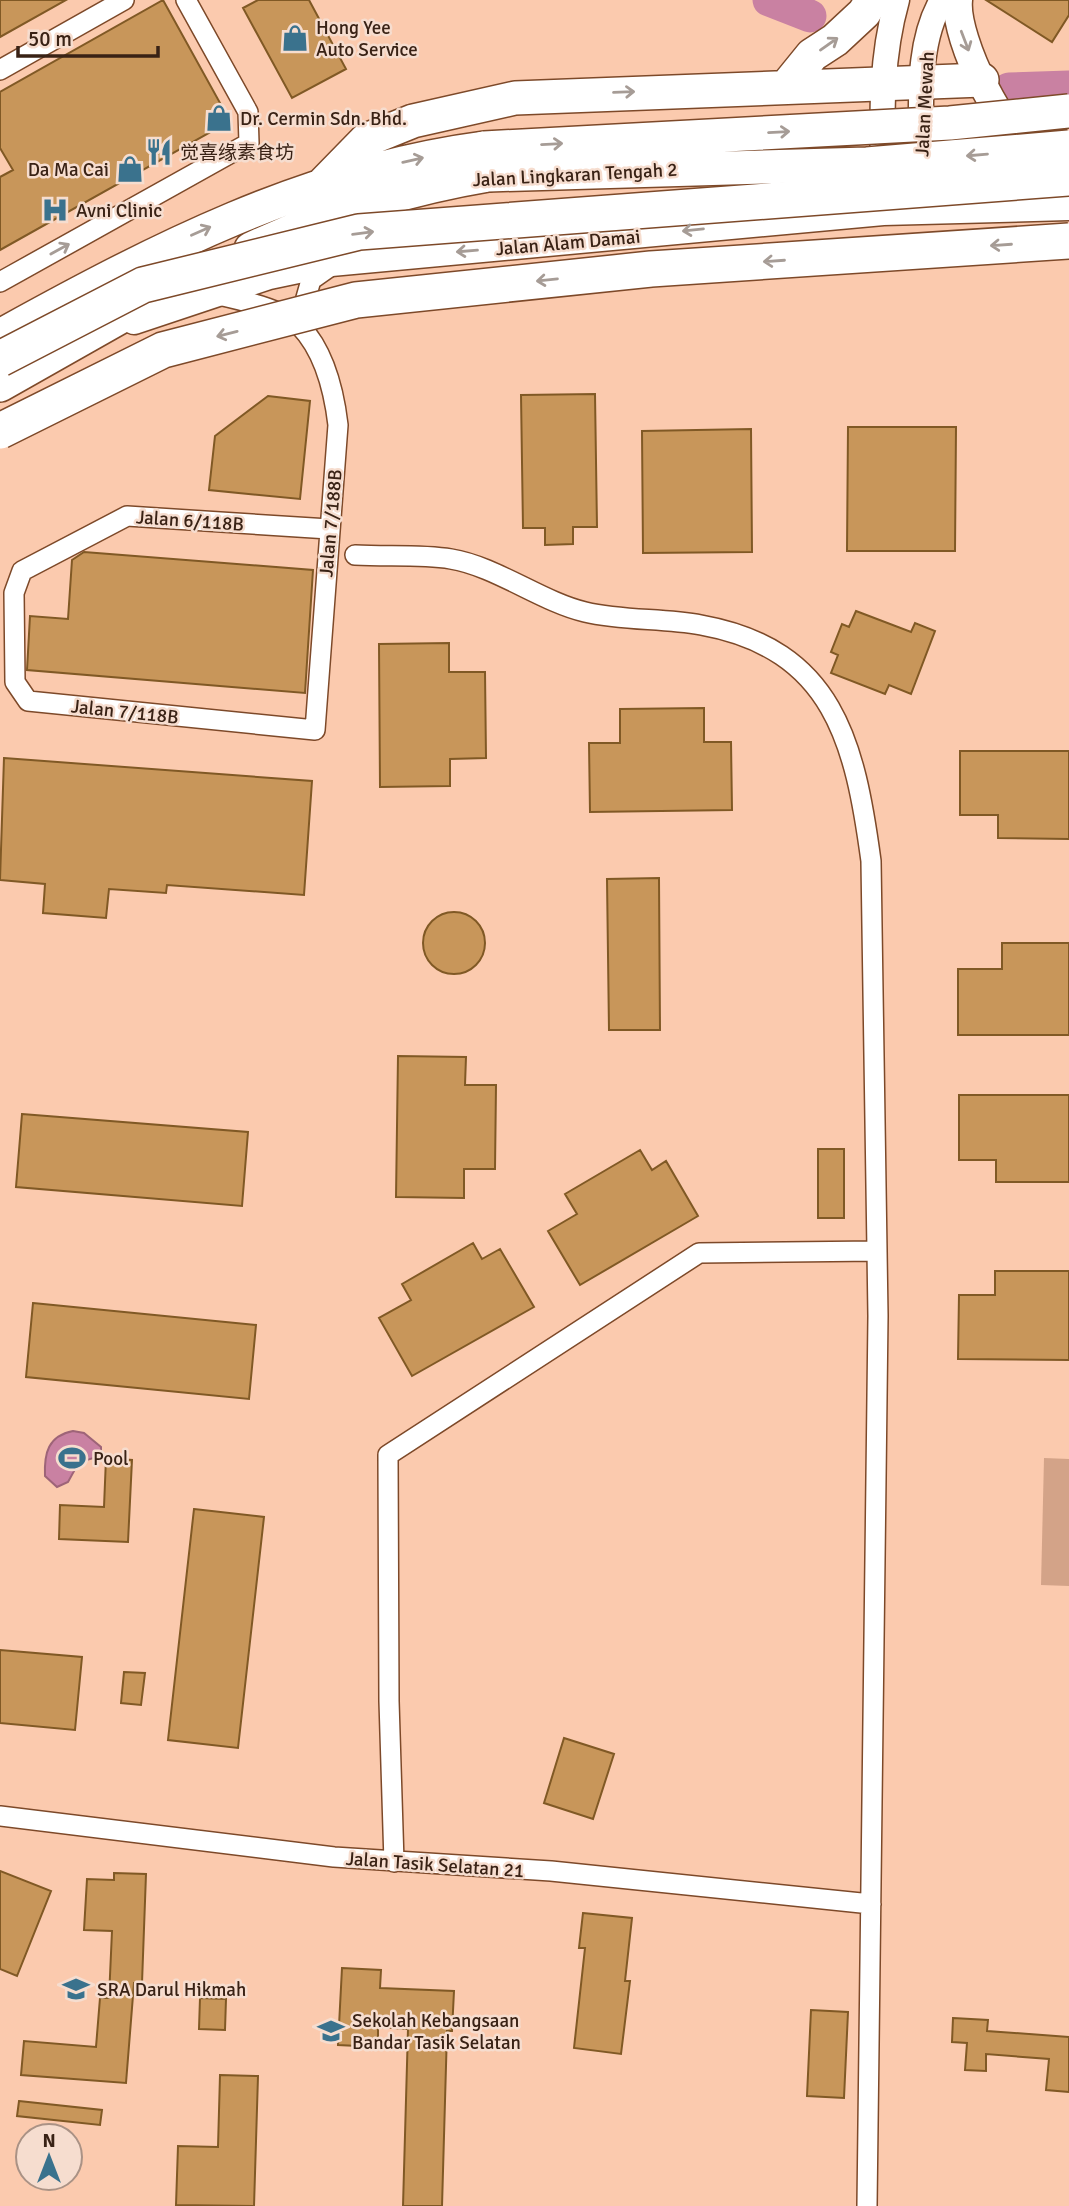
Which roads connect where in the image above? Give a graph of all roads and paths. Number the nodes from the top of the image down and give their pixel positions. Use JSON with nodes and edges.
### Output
{"nodes":[{"id":1,"x":124,"y":0,"type":"edge"},
{"id":2,"x":186,"y":0,"type":"edge"},
{"id":3,"x":872,"y":0,"type":"edge"},
{"id":4,"x":897,"y":0,"type":"edge"},
{"id":5,"x":942,"y":0,"type":"edge"},
{"id":6,"x":958,"y":0,"type":"edge"},
{"id":7,"x":0,"y":70,"type":"edge"},
{"id":8,"x":982,"y":80,"type":"junction"},
{"id":9,"x":921,"y":83,"type":"junction"},
{"id":10,"x":881,"y":84,"type":"junction"},
{"id":11,"x":786,"y":87,"type":"junction"},
{"id":12,"x":1069,"y":111,"type":"edge"},
{"id":13,"x":1069,"y":147,"type":"edge"},
{"id":14,"x":486,"y":161,"type":"junction"},
{"id":15,"x":1069,"y":165,"type":"edge"},
{"id":16,"x":1069,"y":178,"type":"edge"},
{"id":17,"x":324,"y":183,"type":"junction"},
{"id":18,"x":1069,"y":206,"type":"edge"},
{"id":19,"x":883,"y":211,"type":"junction"},
{"id":20,"x":920,"y":211,"type":"junction"},
{"id":21,"x":1069,"y":241,"type":"edge"},
{"id":22,"x":337,"y":261,"type":"junction"},
{"id":23,"x":0,"y":282,"type":"edge"},
{"id":24,"x":210,"y":293,"type":"junction"},
{"id":25,"x":299,"y":324,"type":"junction"},
{"id":26,"x":0,"y":336,"type":"edge"},
{"id":27,"x":79,"y":339,"type":"junction"},
{"id":28,"x":0,"y":359,"type":"edge"},
{"id":29,"x":0,"y":385,"type":"edge"},
{"id":30,"x":0,"y":431,"type":"edge"},
{"id":31,"x":329,"y":529,"type":"junction"},
{"id":32,"x":355,"y":555,"type":"dead end"},
{"id":33,"x":13,"y":611,"type":"joint"},
{"id":34,"x":315,"y":730,"type":"joint"},
{"id":35,"x":877,"y":1251,"type":"junction"},
{"id":36,"x":0,"y":1816,"type":"edge"},
{"id":37,"x":394,"y":1862,"type":"junction"},
{"id":38,"x":871,"y":1904,"type":"junction"},
{"id":39,"x":867,"y":2206,"type":"edge"}],
"edges":[{"from":1,"to":7,"type":"street"},
{"from":23,"to":2,"type":"street","one_way":true},
{"from":11,"to":3,"type":"highway","one_way":true},
{"from":4,"to":10,"type":"street","name":"Jalan Mewah"},
{"from":5,"to":9,"type":"street","name":"Jalan Mewah"},
{"from":6,"to":8,"type":"main road","one_way":true},
{"from":8,"to":9,"type":"highway"},
{"from":8,"to":15,"type":"main road"},
{"from":9,"to":10,"type":"highway"},
{"from":9,"to":20,"type":"street","name":"Jalan Mewah"},
{"from":10,"to":11,"type":"highway"},
{"from":10,"to":19,"type":"street","name":"Jalan Mewah"},
{"from":17,"to":11,"type":"highway","one_way":true},
{"from":14,"to":12,"type":"highway","name":"Jalan Lingkaran Tengah 2","one_way":true,"bridge":true},
{"from":13,"to":14,"type":"highway","name":"Jalan Lingkaran Tengah 2","one_way":true,"bridge":true},
{"from":17,"to":14,"type":"highway","name":"Jalan Lingkaran Tengah 2","one_way":true},
{"from":14,"to":27,"type":"highway","name":"Jalan Lingkaran Tengah 2"},
{"from":28,"to":16,"type":"highway","one_way":true,"bridge":true},
{"from":26,"to":17,"type":"highway","name":"Jalan Lingkaran Tengah 2","one_way":true},
{"from":18,"to":20,"type":"main road","name":"Jalan Alam Damai"},
{"from":19,"to":20,"type":"main road","name":"Jalan Alam Damai"},
{"from":19,"to":22,"type":"main road","name":"Jalan Alam Damai","one_way":true},
{"from":21,"to":30,"type":"highway","one_way":true,"bridge":true},
{"from":22,"to":24,"type":"main road","name":"Jalan Alam Damai"},
{"from":22,"to":25,"type":"street"},
{"from":24,"to":25,"type":"street"},
{"from":24,"to":27,"type":"main road","name":"Jalan Alam Damai"},
{"from":25,"to":31,"type":"street","name":"Jalan 7/188B"},
{"from":27,"to":29,"type":"highway","name":"Jalan Lingkaran Tengah 2"},
{"from":31,"to":33,"type":"street","name":"Jalan 6/118B"},
{"from":31,"to":34,"type":"street","name":"Jalan 7/188B"},
{"from":32,"to":35,"type":"street"},
{"from":33,"to":34,"type":"street","name":"Jalan 7/118B"},
{"from":35,"to":37,"type":"street"},
{"from":35,"to":38,"type":"street"},
{"from":36,"to":37,"type":"street","name":"Jalan Tasik Selatan 21"},
{"from":37,"to":38,"type":"street","name":"Jalan Tasik Selatan 21"},
{"from":38,"to":39,"type":"street"}]}
